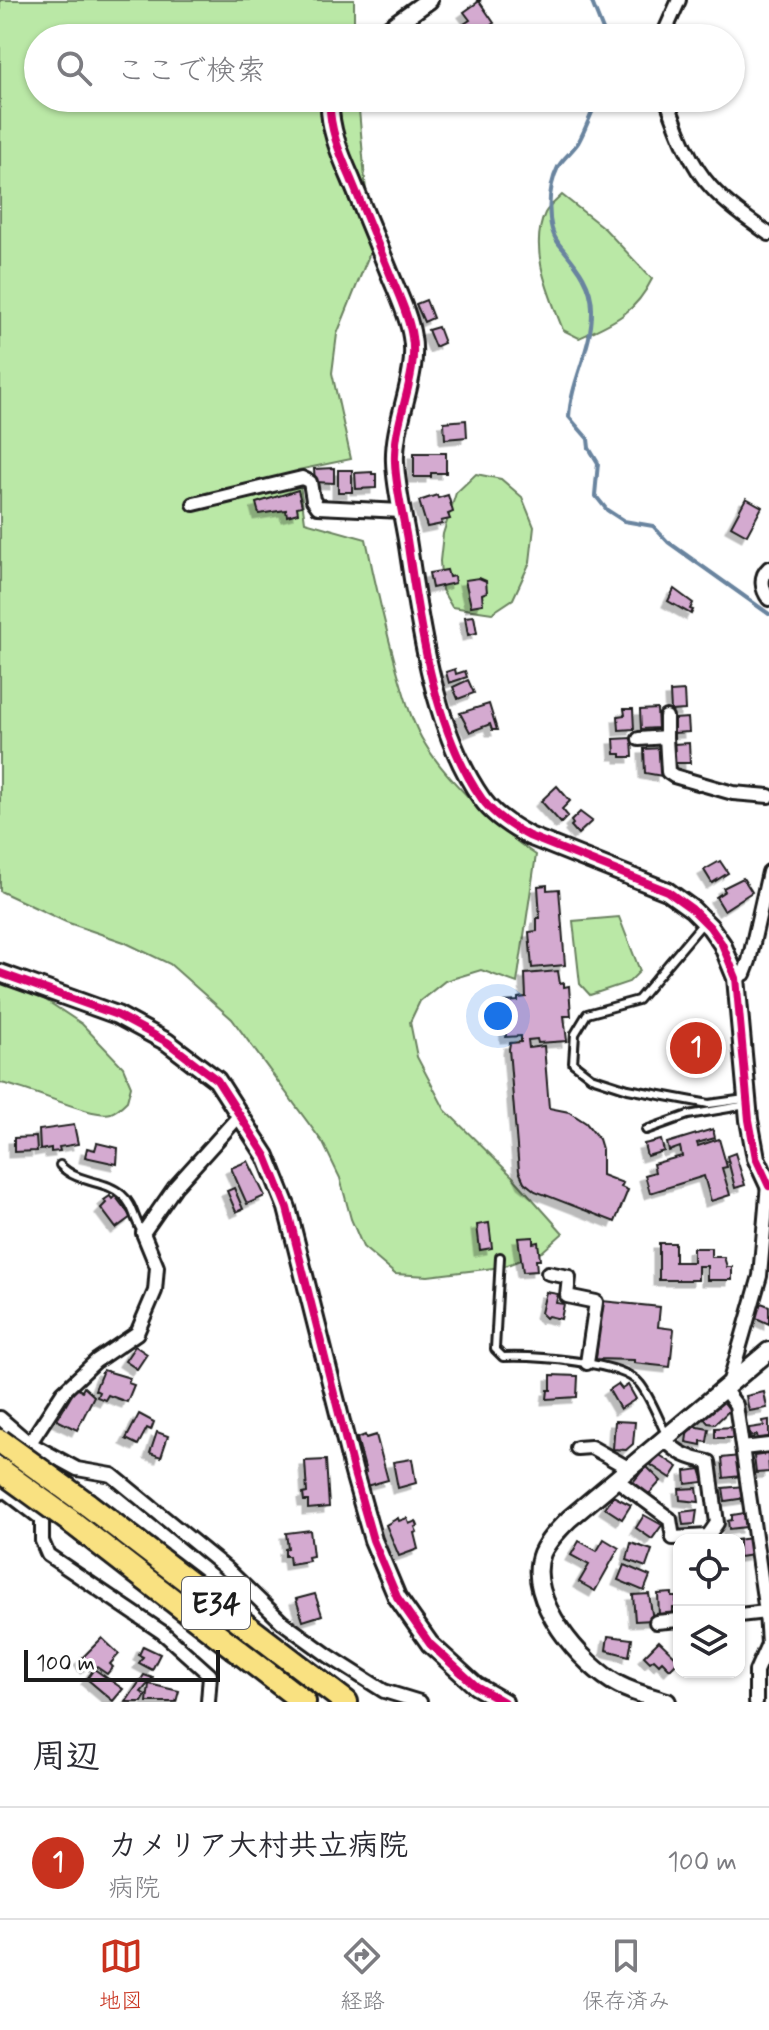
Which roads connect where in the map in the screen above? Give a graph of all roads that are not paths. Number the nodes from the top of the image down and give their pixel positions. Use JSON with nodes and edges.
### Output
{"nodes":[{"id":1,"x":429,"y":0,"type":"edge"},
{"id":2,"x":679,"y":0,"type":"edge"},
{"id":3,"x":396,"y":24,"type":"edge"},
{"id":4,"x":668,"y":24,"type":"edge"},
{"id":5,"x":331,"y":112,"type":"edge"},
{"id":6,"x":672,"y":112,"type":"edge"},
{"id":7,"x":769,"y":234,"type":"edge"},
{"id":8,"x":194,"y":504,"type":"dead end"},
{"id":9,"x":402,"y":511,"type":"junction"},
{"id":10,"x":769,"y":568,"type":"edge"},
{"id":11,"x":769,"y":599,"type":"edge"},
{"id":12,"x":666,"y":717,"type":"dead end"},
{"id":13,"x":666,"y":737,"type":"junction"},
{"id":14,"x":639,"y":739,"type":"dead end"},
{"id":15,"x":769,"y":796,"type":"edge"},
{"id":16,"x":769,"y":876,"type":"edge"},
{"id":17,"x":705,"y":921,"type":"junction"},
{"id":18,"x":0,"y":973,"type":"edge"},
{"id":19,"x":736,"y":978,"type":"junction"},
{"id":20,"x":747,"y":1102,"type":"junction"},
{"id":21,"x":239,"y":1116,"type":"junction"},
{"id":22,"x":646,"y":1130,"type":"dead end"},
{"id":23,"x":60,"y":1165,"type":"dead end"},
{"id":24,"x":767,"y":1179,"type":"edge"},
{"id":25,"x":143,"y":1233,"type":"junction"},
{"id":26,"x":500,"y":1257,"type":"dead end"},
{"id":27,"x":548,"y":1273,"type":"dead end"},
{"id":28,"x":769,"y":1351,"type":"edge"},
{"id":29,"x":587,"y":1363,"type":"junction"},
{"id":30,"x":727,"y":1387,"type":"junction"},
{"id":31,"x":0,"y":1418,"type":"edge"},
{"id":32,"x":666,"y":1438,"type":"junction"},
{"id":33,"x":0,"y":1441,"type":"edge"},
{"id":34,"x":29,"y":1443,"type":"junction"},
{"id":35,"x":769,"y":1445,"type":"edge"},
{"id":36,"x":577,"y":1448,"type":"dead end"},
{"id":37,"x":743,"y":1448,"type":"junction"},
{"id":38,"x":630,"y":1469,"type":"junction"},
{"id":39,"x":617,"y":1480,"type":"junction"},
{"id":40,"x":1,"y":1484,"type":"edge"},
{"id":41,"x":767,"y":1603,"type":"edge"},
{"id":42,"x":745,"y":1612,"type":"edge"},
{"id":43,"x":673,"y":1621,"type":"edge"},
{"id":44,"x":656,"y":1622,"type":"dead end"},
{"id":45,"x":208,"y":1702,"type":"edge"},
{"id":46,"x":304,"y":1702,"type":"edge"},
{"id":47,"x":346,"y":1702,"type":"edge"},
{"id":48,"x":420,"y":1702,"type":"edge"},
{"id":49,"x":504,"y":1702,"type":"edge"},
{"id":50,"x":667,"y":1702,"type":"edge"},
{"id":51,"x":756,"y":1702,"type":"edge"}],
"edges":[{"from":1,"to":3,"type":"street"},
{"from":2,"to":4,"type":"street"},
{"from":5,"to":9,"type":"street"},
{"from":6,"to":7,"type":"street"},
{"from":8,"to":9,"type":"street"},
{"from":9,"to":17,"type":"street"},
{"from":10,"to":11,"type":"street"},
{"from":12,"to":13,"type":"street"},
{"from":13,"to":14,"type":"street"},
{"from":13,"to":15,"type":"street"},
{"from":16,"to":19,"type":"street"},
{"from":17,"to":19,"type":"street"},
{"from":17,"to":20,"type":"lane"},
{"from":18,"to":21,"type":"street"},
{"from":19,"to":20,"type":"street"},
{"from":20,"to":22,"type":"lane"},
{"from":20,"to":24,"type":"street"},
{"from":21,"to":25,"type":"street"},
{"from":21,"to":49,"type":"street"},
{"from":23,"to":25,"type":"lane"},
{"from":24,"to":30,"type":"street"},
{"from":25,"to":34,"type":"street"},
{"from":26,"to":29,"type":"lane"},
{"from":27,"to":29,"type":"street"},
{"from":28,"to":30,"type":"street"},
{"from":29,"to":32,"type":"lane"},
{"from":30,"to":32,"type":"street"},
{"from":30,"to":37,"type":"street"},
{"from":31,"to":34,"type":"street"},
{"from":32,"to":38,"type":"street"},
{"from":32,"to":39,"type":"street"},
{"from":33,"to":47,"type":"highway","number":"E34","bridge":true},
{"from":34,"to":40,"type":"street"},
{"from":34,"to":48,"type":"street"},
{"from":35,"to":37,"type":"street"},
{"from":36,"to":38,"type":"street"},
{"from":37,"to":41,"type":"street"},
{"from":38,"to":39,"type":"street"},
{"from":39,"to":50,"type":"street"},
{"from":40,"to":45,"type":"street"},
{"from":40,"to":46,"type":"highway","number":"E34","bridge":true},
{"from":41,"to":42,"type":"street"},
{"from":41,"to":51,"type":"street"},
{"from":43,"to":44,"type":"street"}]}
